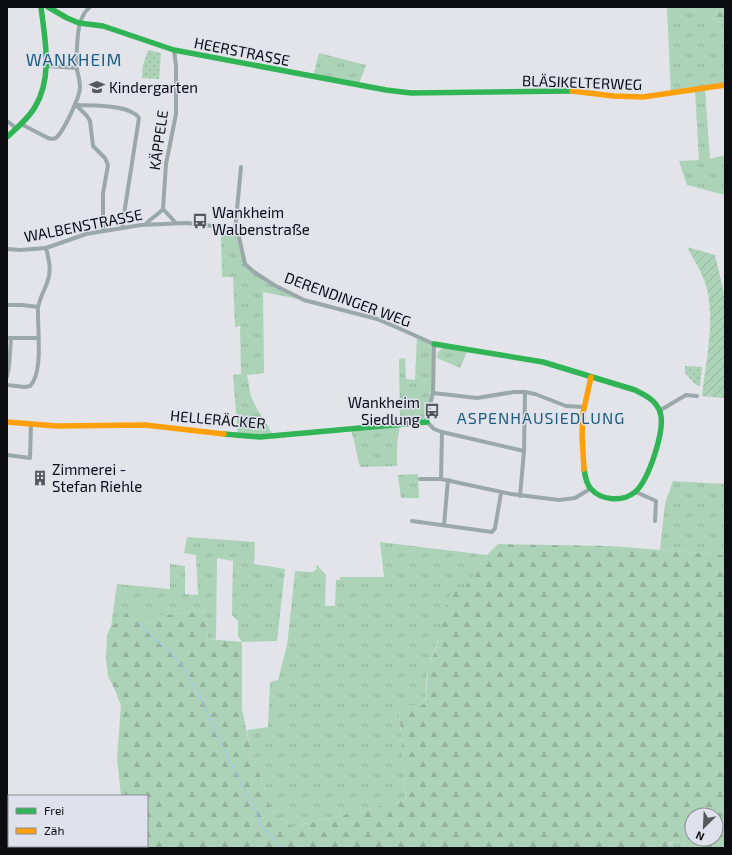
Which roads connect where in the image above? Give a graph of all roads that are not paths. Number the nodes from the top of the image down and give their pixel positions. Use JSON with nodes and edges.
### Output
{"nodes":[{"id":1,"x":41,"y":7,"type":"edge"},
{"id":2,"x":48,"y":7,"type":"edge"},
{"id":3,"x":90,"y":7,"type":"edge"},
{"id":4,"x":80,"y":23,"type":"junction"},
{"id":5,"x":174,"y":50,"type":"junction"},
{"id":6,"x":47,"y":66,"type":"junction"},
{"id":7,"x":77,"y":68,"type":"junction"},
{"id":8,"x":725,"y":86,"type":"edge"},
{"id":9,"x":438,"y":93,"type":"joint"},
{"id":10,"x":76,"y":105,"type":"junction"},
{"id":11,"x":7,"y":121,"type":"edge"},
{"id":12,"x":19,"y":126,"type":"junction"},
{"id":13,"x":7,"y":137,"type":"edge"},
{"id":14,"x":241,"y":167,"type":"dead end"},
{"id":15,"x":163,"y":209,"type":"junction"},
{"id":16,"x":176,"y":223,"type":"junction"},
{"id":17,"x":146,"y":224,"type":"junction"},
{"id":18,"x":122,"y":227,"type":"junction"},
{"id":19,"x":103,"y":231,"type":"junction"},
{"id":20,"x":235,"y":231,"type":"junction"},
{"id":21,"x":46,"y":248,"type":"junction"},
{"id":22,"x":7,"y":249,"type":"edge"},
{"id":23,"x":9,"y":305,"type":"dead end"},
{"id":24,"x":38,"y":307,"type":"junction"},
{"id":25,"x":9,"y":338,"type":"edge"},
{"id":26,"x":38,"y":338,"type":"junction"},
{"id":27,"x":434,"y":344,"type":"junction"},
{"id":28,"x":591,"y":376,"type":"junction"},
{"id":29,"x":7,"y":378,"type":"edge"},
{"id":30,"x":7,"y":385,"type":"edge"},
{"id":31,"x":525,"y":392,"type":"junction"},
{"id":32,"x":433,"y":393,"type":"junction"},
{"id":33,"x":697,"y":396,"type":"dead end"},
{"id":34,"x":583,"y":407,"type":"junction"},
{"id":35,"x":660,"y":411,"type":"junction"},
{"id":36,"x":7,"y":422,"type":"edge"},
{"id":37,"x":427,"y":422,"type":"junction"},
{"id":38,"x":31,"y":424,"type":"junction"},
{"id":39,"x":442,"y":432,"type":"junction"},
{"id":40,"x":524,"y":451,"type":"junction"},
{"id":41,"x":7,"y":455,"type":"edge"},
{"id":42,"x":420,"y":479,"type":"dead end"},
{"id":43,"x":442,"y":479,"type":"junction"},
{"id":44,"x":448,"y":480,"type":"junction"},
{"id":45,"x":590,"y":489,"type":"junction"},
{"id":46,"x":500,"y":492,"type":"junction"},
{"id":47,"x":636,"y":492,"type":"junction"},
{"id":48,"x":520,"y":496,"type":"junction"},
{"id":49,"x":412,"y":521,"type":"dead end"},
{"id":50,"x":655,"y":521,"type":"dead end"},
{"id":51,"x":444,"y":526,"type":"junction"}],
"edges":[{"from":1,"to":6,"type":"street"},
{"from":2,"to":4,"type":"street","name":"HEERSTRASSE"},
{"from":3,"to":4,"type":"street"},
{"from":4,"to":5,"type":"street","name":"HEERSTRASSE"},
{"from":4,"to":7,"type":"street"},
{"from":5,"to":9,"type":"street","name":"HEERSTRASSE"},
{"from":5,"to":15,"type":"street","name":"KÄPPELE"},
{"from":6,"to":7,"type":"street"},
{"from":6,"to":12,"type":"street"},
{"from":7,"to":10,"type":"street"},
{"from":8,"to":9,"type":"street","name":"BLÄSIKELTERWEG"},
{"from":10,"to":12,"type":"street"},
{"from":10,"to":18,"type":"street"},
{"from":10,"to":19,"type":"street"},
{"from":11,"to":12,"type":"street"},
{"from":12,"to":13,"type":"street"},
{"from":14,"to":20,"type":"street"},
{"from":15,"to":16,"type":"street"},
{"from":15,"to":17,"type":"street"},
{"from":16,"to":17,"type":"street","name":"WALBENSTRASSE"},
{"from":16,"to":20,"type":"street","name":"WALBENSTRASSE"},
{"from":17,"to":18,"type":"street","name":"WALBENSTRASSE"},
{"from":18,"to":19,"type":"street","name":"WALBENSTRASSE"},
{"from":19,"to":21,"type":"street","name":"WALBENSTRASSE"},
{"from":20,"to":27,"type":"street","name":"DERENDINGER WEG"},
{"from":21,"to":22,"type":"street","name":"WALBENSTRASSE"},
{"from":21,"to":24,"type":"street"},
{"from":23,"to":24,"type":"street"},
{"from":24,"to":26,"type":"street"},
{"from":25,"to":26,"type":"street"},
{"from":25,"to":29,"type":"street"},
{"from":26,"to":30,"type":"street"},
{"from":27,"to":28,"type":"street"},
{"from":27,"to":32,"type":"street"},
{"from":28,"to":34,"type":"street"},
{"from":28,"to":35,"type":"street"},
{"from":31,"to":32,"type":"street"},
{"from":31,"to":34,"type":"street"},
{"from":31,"to":40,"type":"street"},
{"from":32,"to":37,"type":"street"},
{"from":33,"to":35,"type":"street"},
{"from":34,"to":45,"type":"street"},
{"from":35,"to":47,"type":"street"},
{"from":36,"to":38,"type":"street","name":"HELLERÄCKER"},
{"from":37,"to":38,"type":"street","name":"HELLERÄCKER"},
{"from":37,"to":39,"type":"street"},
{"from":38,"to":41,"type":"street"},
{"from":39,"to":40,"type":"street"},
{"from":39,"to":43,"type":"street"},
{"from":40,"to":48,"type":"street"},
{"from":42,"to":43,"type":"street"},
{"from":43,"to":44,"type":"street"},
{"from":44,"to":46,"type":"street"},
{"from":44,"to":51,"type":"street"},
{"from":45,"to":47,"type":"street"},
{"from":45,"to":48,"type":"street"},
{"from":46,"to":48,"type":"street"},
{"from":46,"to":51,"type":"street"},
{"from":47,"to":50,"type":"street"},
{"from":49,"to":51,"type":"street"}]}
